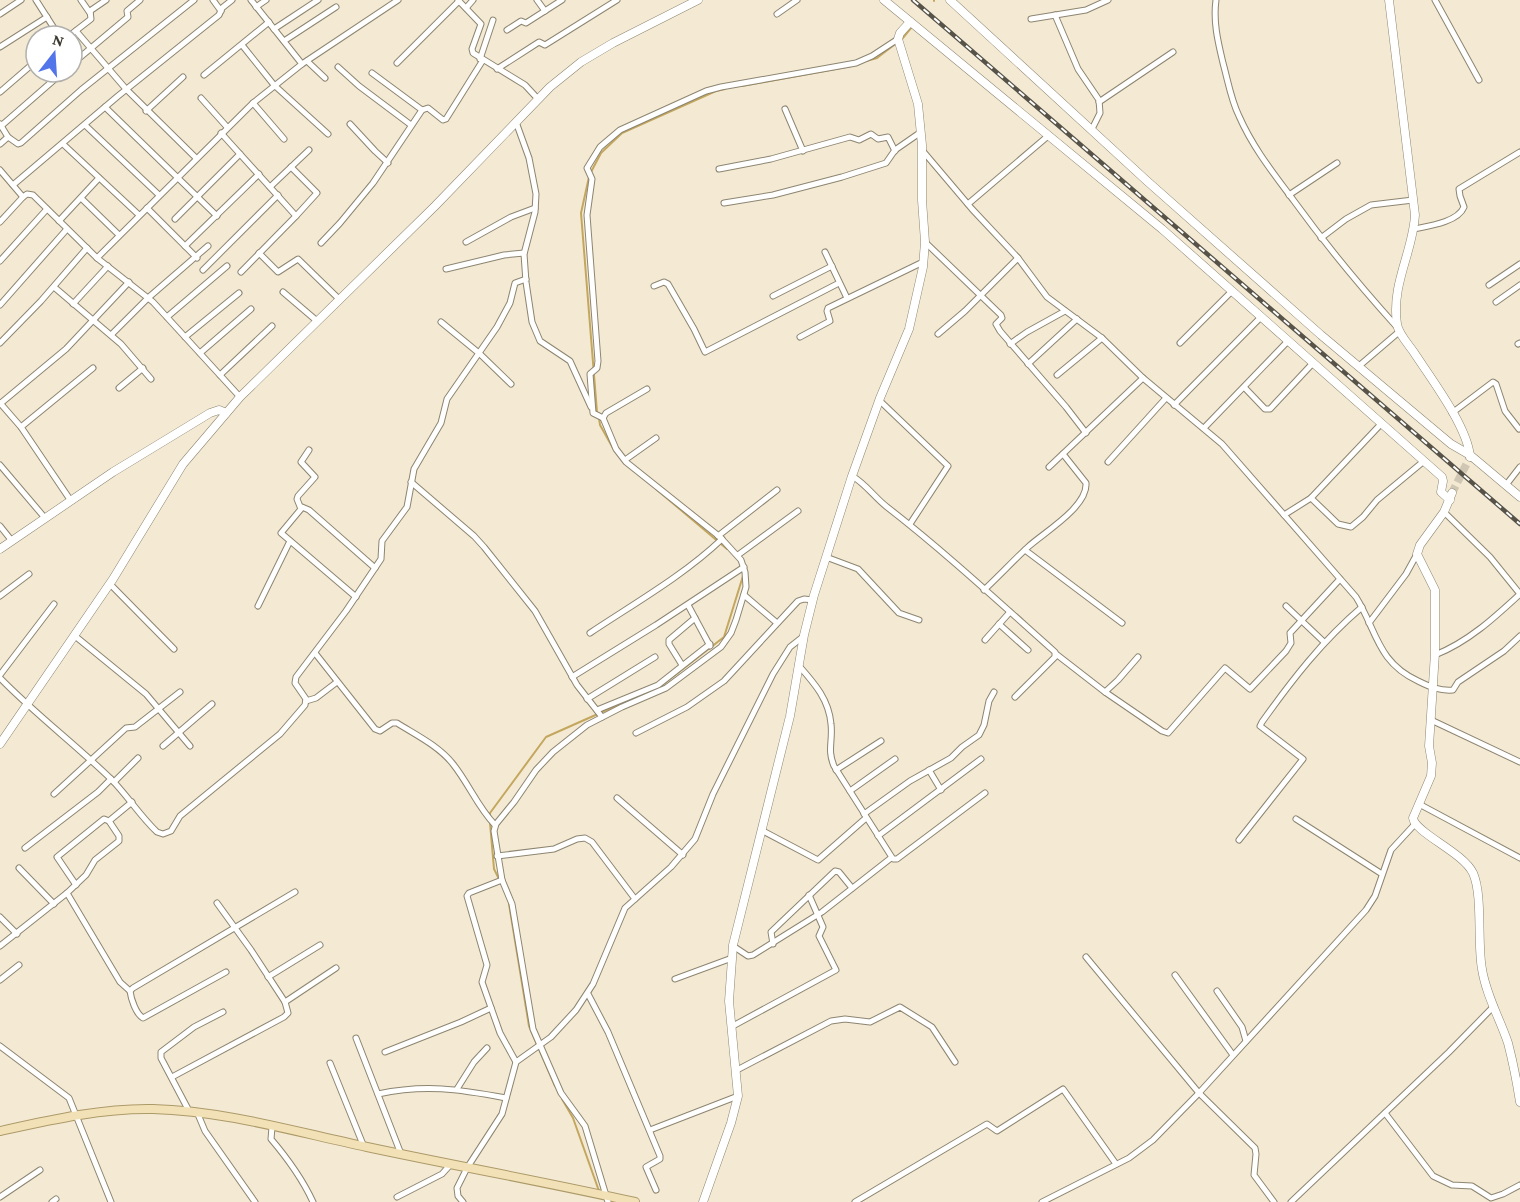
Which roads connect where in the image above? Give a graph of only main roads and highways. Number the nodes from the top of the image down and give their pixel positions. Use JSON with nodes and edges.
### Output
{"nodes":[{"id":1,"x":0,"y":1131,"type":"edge"},
{"id":2,"x":602,"y":1196,"type":"edge"},
{"id":3,"x":634,"y":1202,"type":"edge"}],
"edges":[{"from":1,"to":2,"type":"main road"},
{"from":2,"to":3,"type":"main road"}]}
